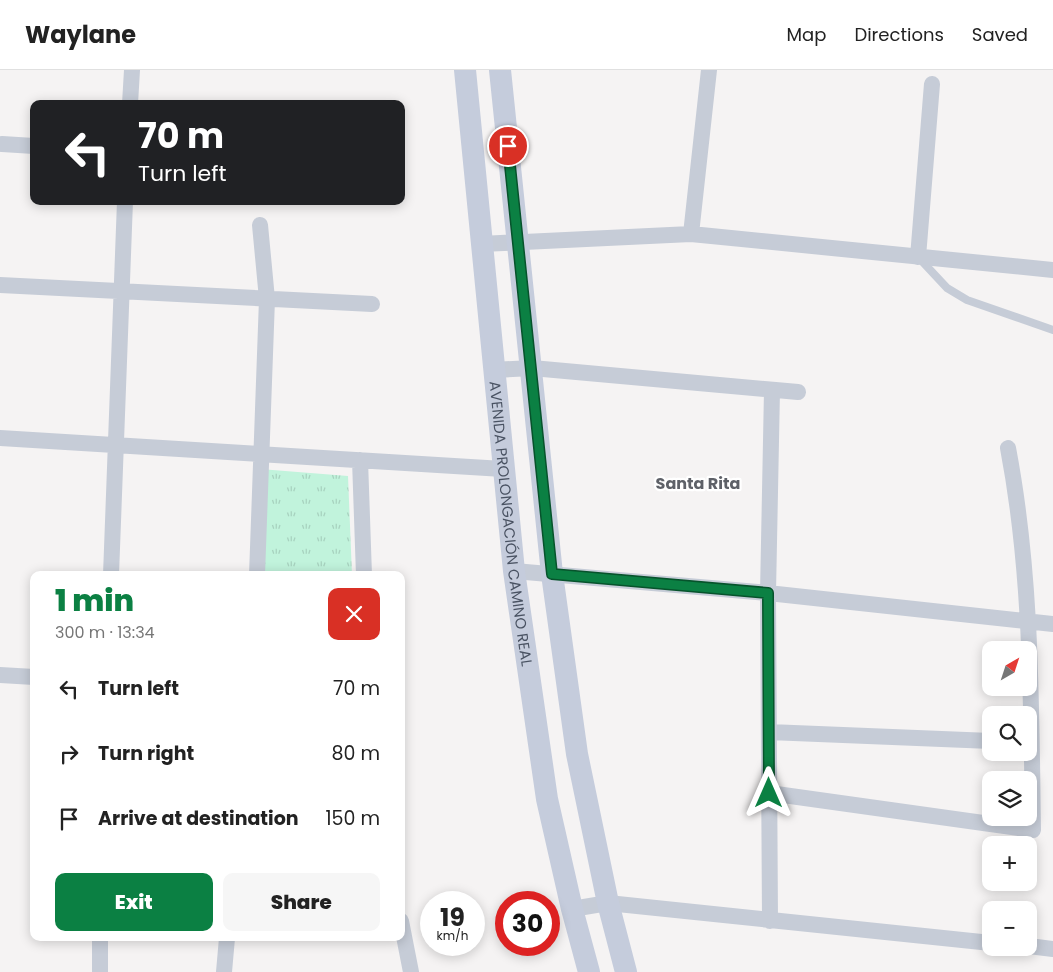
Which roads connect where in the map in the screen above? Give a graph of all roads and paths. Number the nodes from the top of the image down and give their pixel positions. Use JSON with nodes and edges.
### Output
{"nodes":[{"id":1,"x":132,"y":70,"type":"edge"},
{"id":2,"x":465,"y":70,"type":"edge"},
{"id":3,"x":500,"y":70,"type":"edge"},
{"id":4,"x":709,"y":70,"type":"edge"},
{"id":5,"x":932,"y":84,"type":"dead end"},
{"id":6,"x":130,"y":100,"type":"edge"},
{"id":7,"x":2,"y":144,"type":"dead end"},
{"id":8,"x":30,"y":146,"type":"edge"},
{"id":9,"x":126,"y":205,"type":"edge"},
{"id":10,"x":260,"y":225,"type":"dead end"},
{"id":11,"x":691,"y":234,"type":"junction"},
{"id":12,"x":517,"y":241,"type":"junction"},
{"id":13,"x":481,"y":244,"type":"junction"},
{"id":14,"x":918,"y":257,"type":"junction"},
{"id":15,"x":1053,"y":270,"type":"edge"},
{"id":16,"x":0,"y":285,"type":"edge"},
{"id":17,"x":122,"y":291,"type":"junction"},
{"id":18,"x":268,"y":299,"type":"junction"},
{"id":19,"x":372,"y":304,"type":"dead end"},
{"id":20,"x":1053,"y":330,"type":"edge"},
{"id":21,"x":532,"y":368,"type":"junction"},
{"id":22,"x":493,"y":370,"type":"junction"},
{"id":23,"x":772,"y":390,"type":"junction"},
{"id":24,"x":798,"y":392,"type":"dead end"},
{"id":25,"x":0,"y":438,"type":"edge"},
{"id":26,"x":116,"y":445,"type":"junction"},
{"id":27,"x":1008,"y":448,"type":"dead end"},
{"id":28,"x":262,"y":454,"type":"junction"},
{"id":29,"x":360,"y":460,"type":"junction"},
{"id":30,"x":503,"y":469,"type":"junction"},
{"id":31,"x":111,"y":571,"type":"edge"},
{"id":32,"x":257,"y":571,"type":"edge"},
{"id":33,"x":364,"y":571,"type":"edge"},
{"id":34,"x":514,"y":572,"type":"junction"},
{"id":35,"x":552,"y":574,"type":"junction"},
{"id":36,"x":768,"y":593,"type":"junction"},
{"id":37,"x":1029,"y":621,"type":"junction"},
{"id":38,"x":1053,"y":624,"type":"edge"},
{"id":39,"x":0,"y":675,"type":"edge"},
{"id":40,"x":30,"y":677,"type":"edge"},
{"id":41,"x":1030,"y":706,"type":"edge"},
{"id":42,"x":769,"y":732,"type":"junction"},
{"id":43,"x":982,"y":741,"type":"edge"},
{"id":44,"x":1031,"y":761,"type":"edge"},
{"id":45,"x":769,"y":793,"type":"junction"},
{"id":46,"x":608,"y":903,"type":"junction"},
{"id":47,"x":572,"y":909,"type":"junction"},
{"id":48,"x":770,"y":921,"type":"junction"},
{"id":49,"x":100,"y":941,"type":"edge"},
{"id":50,"x":227,"y":941,"type":"edge"},
{"id":51,"x":405,"y":941,"type":"edge"},
{"id":52,"x":982,"y":941,"type":"edge"},
{"id":53,"x":1037,"y":947,"type":"edge"},
{"id":54,"x":1053,"y":948,"type":"edge"},
{"id":55,"x":100,"y":972,"type":"edge"},
{"id":56,"x":224,"y":972,"type":"edge"},
{"id":57,"x":411,"y":972,"type":"edge"},
{"id":58,"x":590,"y":972,"type":"edge"},
{"id":59,"x":626,"y":972,"type":"edge"}],
"edges":[{"from":1,"to":6,"type":"street"},
{"from":2,"to":13,"type":"main road","name":"AVENIDA PROLONGACIÓN CAMINO REAL"},
{"from":3,"to":12,"type":"main road"},
{"from":4,"to":11,"type":"street"},
{"from":5,"to":14,"type":"street"},
{"from":7,"to":8,"type":"street"},
{"from":9,"to":17,"type":"street"},
{"from":10,"to":18,"type":"street"},
{"from":11,"to":12,"type":"street"},
{"from":11,"to":14,"type":"street"},
{"from":12,"to":13,"type":"street"},
{"from":12,"to":21,"type":"main road"},
{"from":13,"to":22,"type":"main road","name":"AVENIDA PROLONGACIÓN CAMINO REAL"},
{"from":14,"to":15,"type":"street"},
{"from":14,"to":20,"type":"lane"},
{"from":16,"to":17,"type":"street"},
{"from":17,"to":18,"type":"street"},
{"from":17,"to":26,"type":"street"},
{"from":18,"to":19,"type":"street"},
{"from":18,"to":28,"type":"street"},
{"from":21,"to":22,"type":"street"},
{"from":21,"to":23,"type":"street"},
{"from":21,"to":35,"type":"main road"},
{"from":22,"to":30,"type":"main road","name":"AVENIDA PROLONGACIÓN CAMINO REAL"},
{"from":23,"to":24,"type":"street"},
{"from":23,"to":36,"type":"street"},
{"from":25,"to":26,"type":"street"},
{"from":26,"to":28,"type":"street"},
{"from":26,"to":31,"type":"street"},
{"from":27,"to":37,"type":"street"},
{"from":28,"to":29,"type":"street"},
{"from":28,"to":32,"type":"street"},
{"from":29,"to":30,"type":"street"},
{"from":29,"to":33,"type":"street"},
{"from":30,"to":34,"type":"main road","name":"AVENIDA PROLONGACIÓN CAMINO REAL"},
{"from":34,"to":35,"type":"street"},
{"from":34,"to":47,"type":"main road","name":"AVENIDA PROLONGACIÓN CAMINO REAL"},
{"from":35,"to":36,"type":"street"},
{"from":35,"to":46,"type":"main road"},
{"from":36,"to":37,"type":"street"},
{"from":36,"to":42,"type":"street"},
{"from":37,"to":38,"type":"street"},
{"from":37,"to":41,"type":"street"},
{"from":39,"to":40,"type":"street"},
{"from":42,"to":43,"type":"street"},
{"from":42,"to":45,"type":"street"},
{"from":44,"to":45,"type":"street"},
{"from":45,"to":48,"type":"street"},
{"from":46,"to":47,"type":"street"},
{"from":46,"to":48,"type":"street"},
{"from":46,"to":59,"type":"main road"},
{"from":47,"to":58,"type":"main road","name":"AVENIDA PROLONGACIÓN CAMINO REAL"},
{"from":48,"to":52,"type":"street"},
{"from":49,"to":55,"type":"street"},
{"from":50,"to":56,"type":"street"},
{"from":51,"to":57,"type":"street"},
{"from":53,"to":54,"type":"street"}]}
